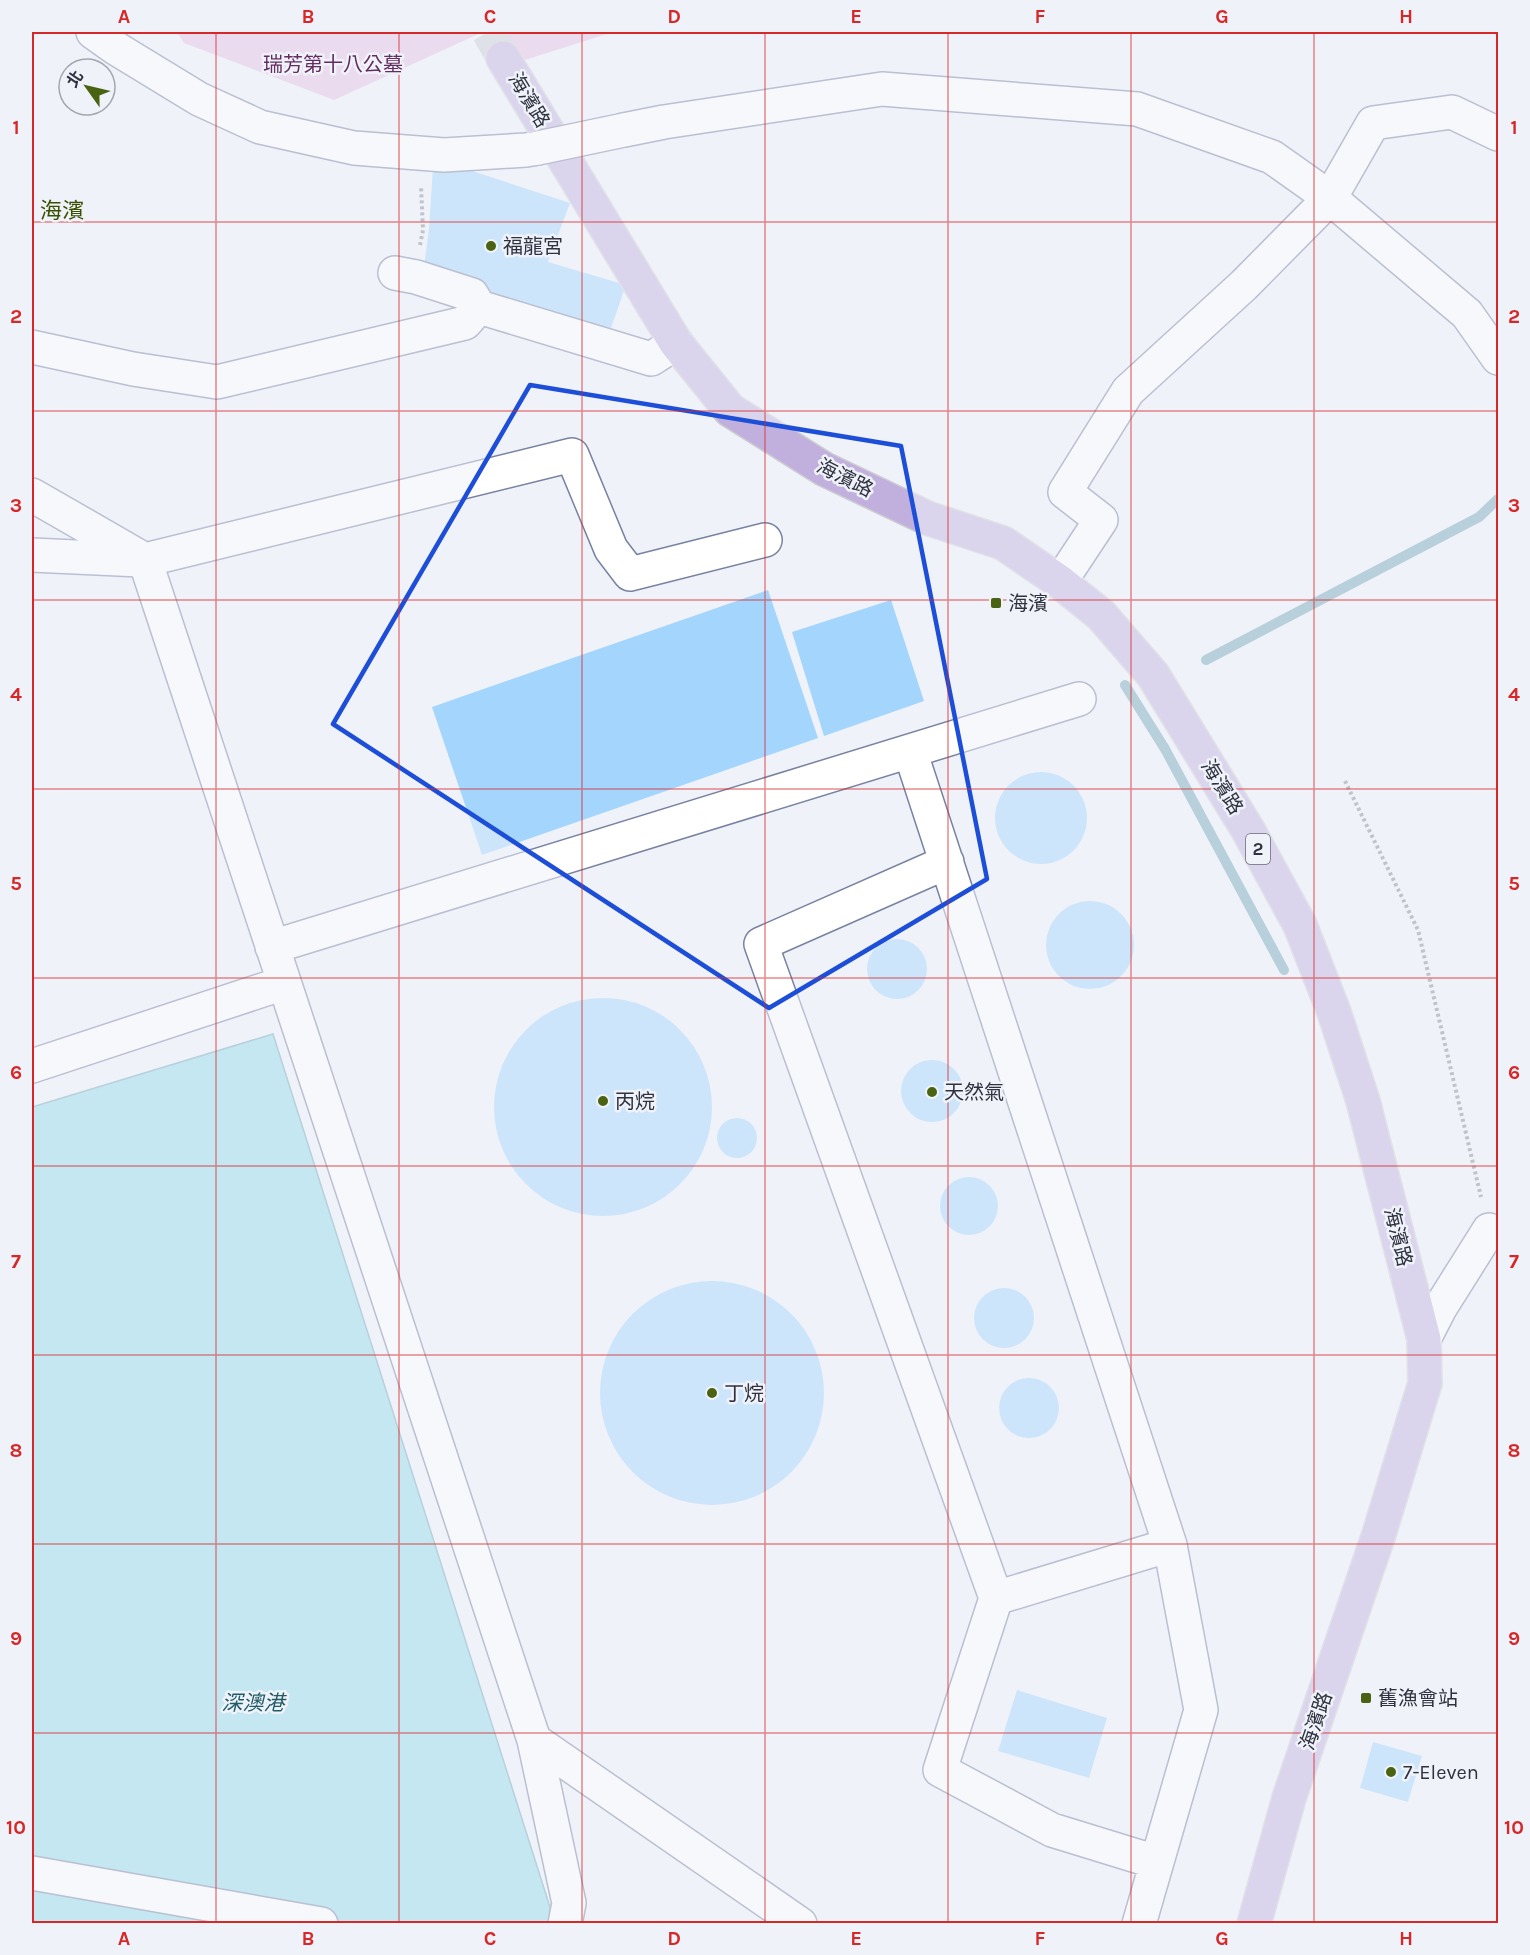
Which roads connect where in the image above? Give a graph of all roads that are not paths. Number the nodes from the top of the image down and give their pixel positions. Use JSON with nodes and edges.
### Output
{"nodes":[{"id":1,"x":93,"y":32,"type":"edge"},
{"id":2,"x":503,"y":58,"type":"tunnel mouth"},
{"id":3,"x":1498,"y":134,"type":"edge"},
{"id":4,"x":1330,"y":198,"type":"junction"},
{"id":5,"x":405,"y":275,"type":"road end"},
{"id":6,"x":478,"y":307,"type":"junction"},
{"id":7,"x":676,"y":344,"type":"junction"},
{"id":8,"x":32,"y":347,"type":"edge"},
{"id":9,"x":1498,"y":358,"type":"edge"},
{"id":10,"x":32,"y":495,"type":"edge"},
{"id":11,"x":765,"y":540,"type":"dead end"},
{"id":12,"x":32,"y":555,"type":"edge"},
{"id":13,"x":145,"y":560,"type":"junction"},
{"id":14,"x":1060,"y":582,"type":"junction"},
{"id":15,"x":1079,"y":699,"type":"dead end"},
{"id":16,"x":910,"y":751,"type":"junction"},
{"id":17,"x":946,"y":862,"type":"junction"},
{"id":18,"x":272,"y":947,"type":"junction"},
{"id":19,"x":284,"y":983,"type":"junction"},
{"id":20,"x":32,"y":1066,"type":"edge"},
{"id":21,"x":1489,"y":1230,"type":"road end"},
{"id":22,"x":1424,"y":1339,"type":"junction"},
{"id":23,"x":1170,"y":1545,"type":"junction"},
{"id":24,"x":996,"y":1598,"type":"junction"},
{"id":25,"x":534,"y":1740,"type":"junction"},
{"id":26,"x":1156,"y":1862,"type":"junction"},
{"id":27,"x":32,"y":1873,"type":"edge"},
{"id":28,"x":321,"y":1923,"type":"edge"},
{"id":29,"x":565,"y":1923,"type":"edge"},
{"id":30,"x":800,"y":1923,"type":"edge"},
{"id":31,"x":1138,"y":1923,"type":"edge"},
{"id":32,"x":1254,"y":1923,"type":"edge"}],
"edges":[{"from":1,"to":4,"type":"street","bridge":true},
{"from":2,"to":7,"type":"main road","name":"海濱路","number":"2"},
{"from":3,"to":4,"type":"street"},
{"from":4,"to":9,"type":"street"},
{"from":4,"to":14,"type":"street"},
{"from":5,"to":6,"type":"street"},
{"from":6,"to":7,"type":"street"},
{"from":6,"to":8,"type":"street"},
{"from":7,"to":14,"type":"main road","name":"海濱路","number":"2"},
{"from":10,"to":13,"type":"street"},
{"from":11,"to":13,"type":"street"},
{"from":12,"to":13,"type":"street"},
{"from":13,"to":18,"type":"street"},
{"from":14,"to":22,"type":"main road","name":"海濱路","number":"2"},
{"from":15,"to":16,"type":"street"},
{"from":16,"to":17,"type":"street"},
{"from":16,"to":18,"type":"street"},
{"from":17,"to":23,"type":"street"},
{"from":17,"to":24,"type":"street"},
{"from":18,"to":19,"type":"street"},
{"from":19,"to":20,"type":"street"},
{"from":19,"to":25,"type":"street"},
{"from":21,"to":22,"type":"street"},
{"from":22,"to":32,"type":"main road","name":"海濱路","number":"2"},
{"from":23,"to":24,"type":"street"},
{"from":23,"to":26,"type":"street"},
{"from":24,"to":26,"type":"street"},
{"from":25,"to":29,"type":"street"},
{"from":25,"to":30,"type":"street"},
{"from":26,"to":31,"type":"street"},
{"from":27,"to":28,"type":"street"}]}
